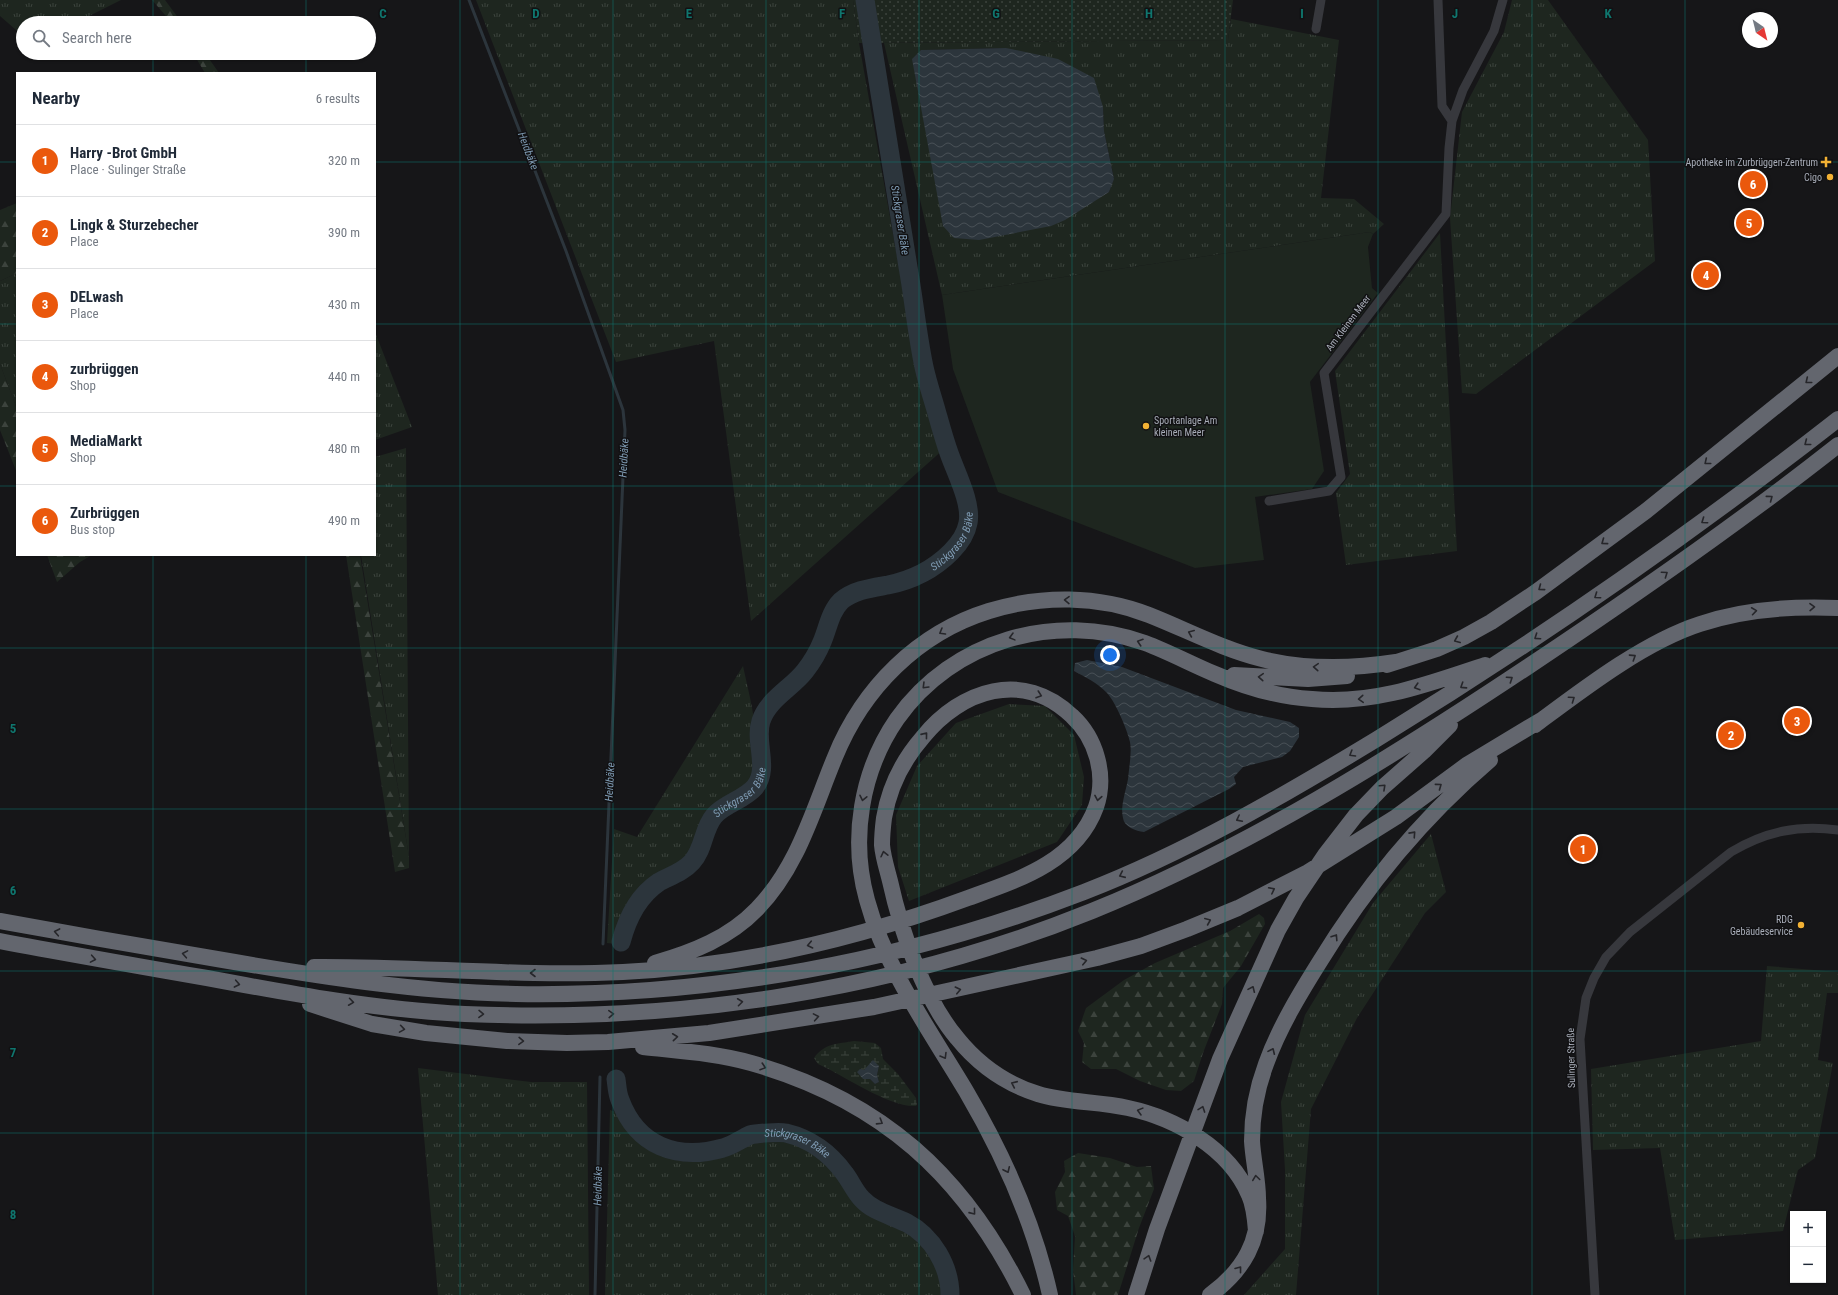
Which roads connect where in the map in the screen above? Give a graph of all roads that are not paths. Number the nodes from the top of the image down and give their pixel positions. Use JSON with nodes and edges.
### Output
{"nodes":[{"id":1,"x":1321,"y":0,"type":"edge"},
{"id":2,"x":1503,"y":0,"type":"edge"},
{"id":3,"x":1438,"y":3,"type":"edge"},
{"id":4,"x":1316,"y":29,"type":"dead end"},
{"id":5,"x":1452,"y":121,"type":"junction"},
{"id":6,"x":1838,"y":356,"type":"edge"},
{"id":7,"x":1838,"y":418,"type":"edge"},
{"id":8,"x":1838,"y":445,"type":"edge"},
{"id":9,"x":1269,"y":501,"type":"dead end"},
{"id":10,"x":1838,"y":608,"type":"edge"},
{"id":11,"x":1507,"y":657,"type":"junction"},
{"id":12,"x":1396,"y":662,"type":"junction"},
{"id":13,"x":1215,"y":674,"type":"junction"},
{"id":14,"x":1466,"y":708,"type":"junction"},
{"id":15,"x":1543,"y":719,"type":"junction"},
{"id":16,"x":1838,"y":830,"type":"edge"},
{"id":17,"x":0,"y":921,"type":"edge"},
{"id":18,"x":0,"y":941,"type":"edge"},
{"id":19,"x":266,"y":968,"type":"junction"},
{"id":20,"x":621,"y":972,"type":"junction"},
{"id":21,"x":271,"y":990,"type":"junction"},
{"id":22,"x":608,"y":1042,"type":"junction"},
{"id":23,"x":1256,"y":1230,"type":"junction"},
{"id":24,"x":1023,"y":1295,"type":"edge"},
{"id":25,"x":1050,"y":1295,"type":"edge"},
{"id":26,"x":1136,"y":1295,"type":"edge"},
{"id":27,"x":1210,"y":1295,"type":"edge"},
{"id":28,"x":1595,"y":1295,"type":"edge"}],
"edges":[{"from":1,"to":4,"type":"street"},
{"from":2,"to":5,"type":"street","name":"Am Kleinen Meer"},
{"from":3,"to":5,"type":"street"},
{"from":5,"to":9,"type":"street","name":"Am Kleinen Meer"},
{"from":6,"to":12,"type":"highway","one_way":true},
{"from":7,"to":11,"type":"highway","one_way":true},
{"from":14,"to":8,"type":"highway","one_way":true},
{"from":15,"to":10,"type":"highway","one_way":true},
{"from":11,"to":13,"type":"highway","one_way":true},
{"from":11,"to":19,"type":"highway","one_way":true},
{"from":12,"to":13,"type":"highway","one_way":true},
{"from":12,"to":20,"type":"highway","one_way":true},
{"from":13,"to":25,"type":"highway","one_way":true},
{"from":21,"to":14,"type":"highway","one_way":true},
{"from":26,"to":14,"type":"highway","one_way":true},
{"from":22,"to":15,"type":"highway","one_way":true},
{"from":23,"to":15,"type":"highway","one_way":true},
{"from":16,"to":28,"type":"street","name":"Sulinger Straße"},
{"from":19,"to":17,"type":"highway","one_way":true},
{"from":18,"to":21,"type":"highway","one_way":true},
{"from":20,"to":19,"type":"highway","one_way":true},
{"from":23,"to":20,"type":"highway","one_way":true},
{"from":21,"to":22,"type":"highway","one_way":true},
{"from":22,"to":24,"type":"highway","one_way":true},
{"from":27,"to":23,"type":"highway","one_way":true}]}
